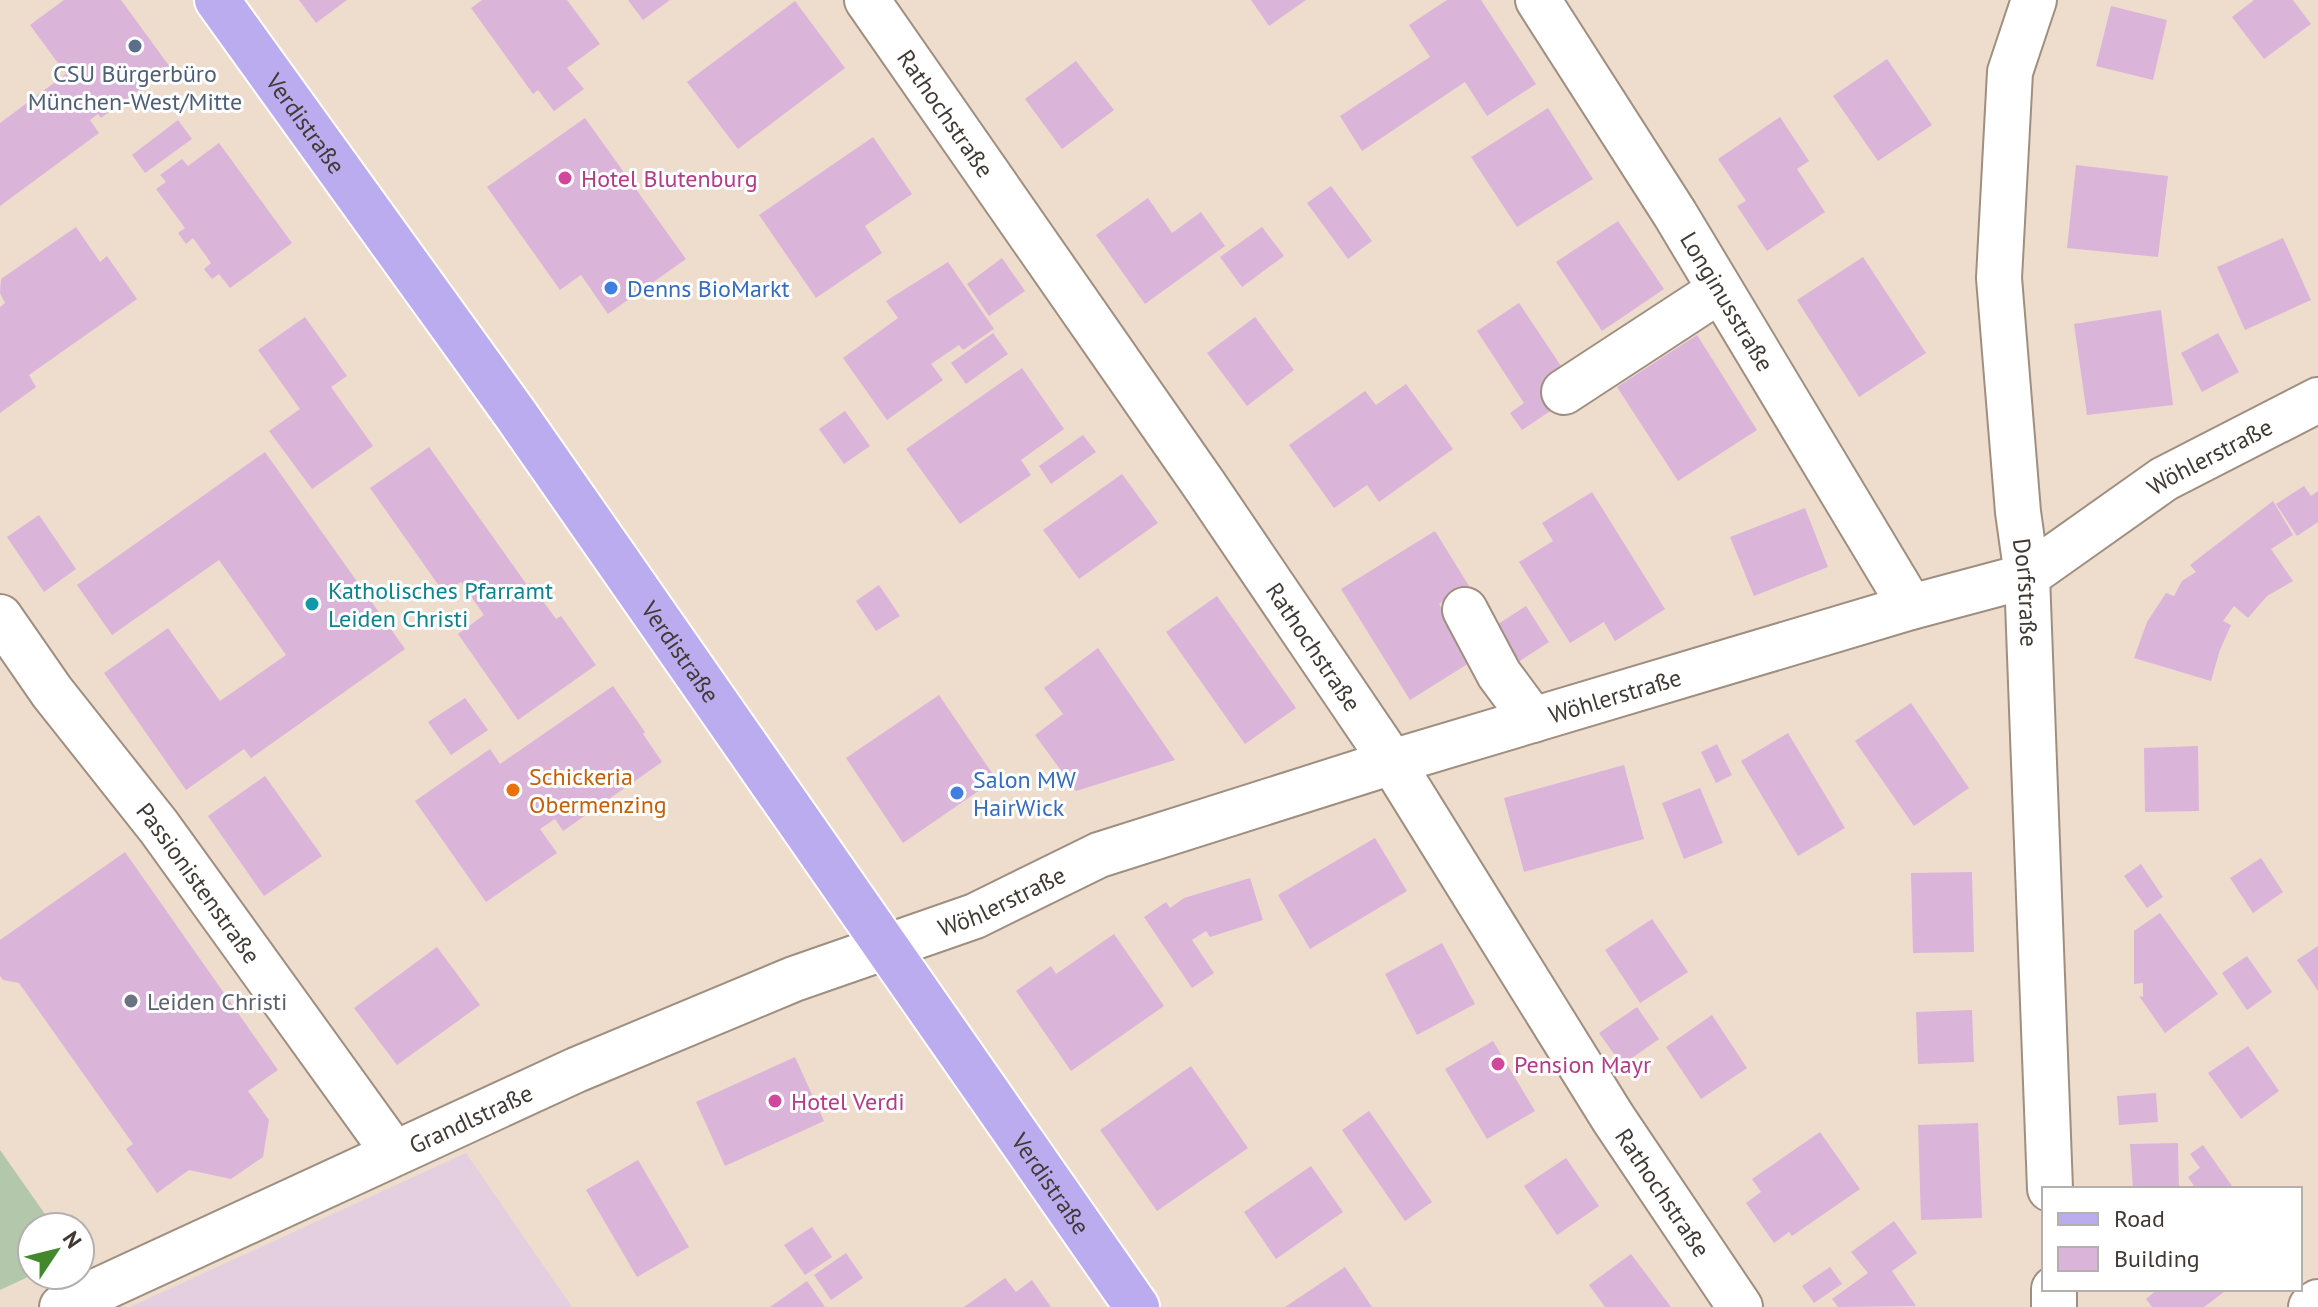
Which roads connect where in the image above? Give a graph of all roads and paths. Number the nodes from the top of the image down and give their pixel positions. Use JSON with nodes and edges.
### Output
{"nodes":[{"id":1,"x":217,"y":0,"type":"edge"},
{"id":2,"x":867,"y":0,"type":"edge"},
{"id":3,"x":1538,"y":0,"type":"edge"},
{"id":4,"x":2034,"y":0,"type":"edge"},
{"id":5,"x":1720,"y":290,"type":"junction"},
{"id":6,"x":1564,"y":392,"type":"dead end"},
{"id":7,"x":2318,"y":400,"type":"edge"},
{"id":8,"x":2027,"y":576,"type":"junction"},
{"id":9,"x":1911,"y":607,"type":"junction"},
{"id":10,"x":1465,"y":610,"type":"dead end"},
{"id":11,"x":0,"y":617,"type":"edge"},
{"id":12,"x":1533,"y":720,"type":"junction"},
{"id":13,"x":1392,"y":762,"type":"junction"},
{"id":14,"x":887,"y":946,"type":"junction"},
{"id":15,"x":394,"y":1153,"type":"junction"},
{"id":16,"x":2050,"y":1187,"type":"edge"},
{"id":17,"x":2318,"y":1302,"type":"edge"},
{"id":18,"x":62,"y":1307,"type":"edge"},
{"id":19,"x":1137,"y":1307,"type":"edge"},
{"id":20,"x":1740,"y":1307,"type":"edge"},
{"id":21,"x":2311,"y":1307,"type":"edge"}],
"edges":[{"from":1,"to":14,"type":"main road","name":"Verdistraße"},
{"from":2,"to":13,"type":"street","name":"Rathochstraße"},
{"from":3,"to":5,"type":"street","name":"Longinusstraße"},
{"from":4,"to":8,"type":"street","name":"Dorfstraße"},
{"from":5,"to":6,"type":"street"},
{"from":5,"to":9,"type":"street","name":"Longinusstraße"},
{"from":7,"to":8,"type":"street","name":"Wöhlerstraße"},
{"from":8,"to":9,"type":"street","name":"Wöhlerstraße"},
{"from":8,"to":16,"type":"street","name":"Dorfstraße"},
{"from":9,"to":12,"type":"street","name":"Wöhlerstraße"},
{"from":10,"to":12,"type":"street"},
{"from":11,"to":15,"type":"street","name":"Passionistenstraße"},
{"from":12,"to":13,"type":"street","name":"Wöhlerstraße"},
{"from":13,"to":14,"type":"street","name":"Wöhlerstraße"},
{"from":13,"to":20,"type":"street","name":"Rathochstraße"},
{"from":14,"to":15,"type":"street","name":"Grandlstraße"},
{"from":14,"to":19,"type":"main road","name":"Verdistraße"},
{"from":15,"to":18,"type":"street","name":"Grandlstraße"},
{"from":17,"to":21,"type":"street"}]}
